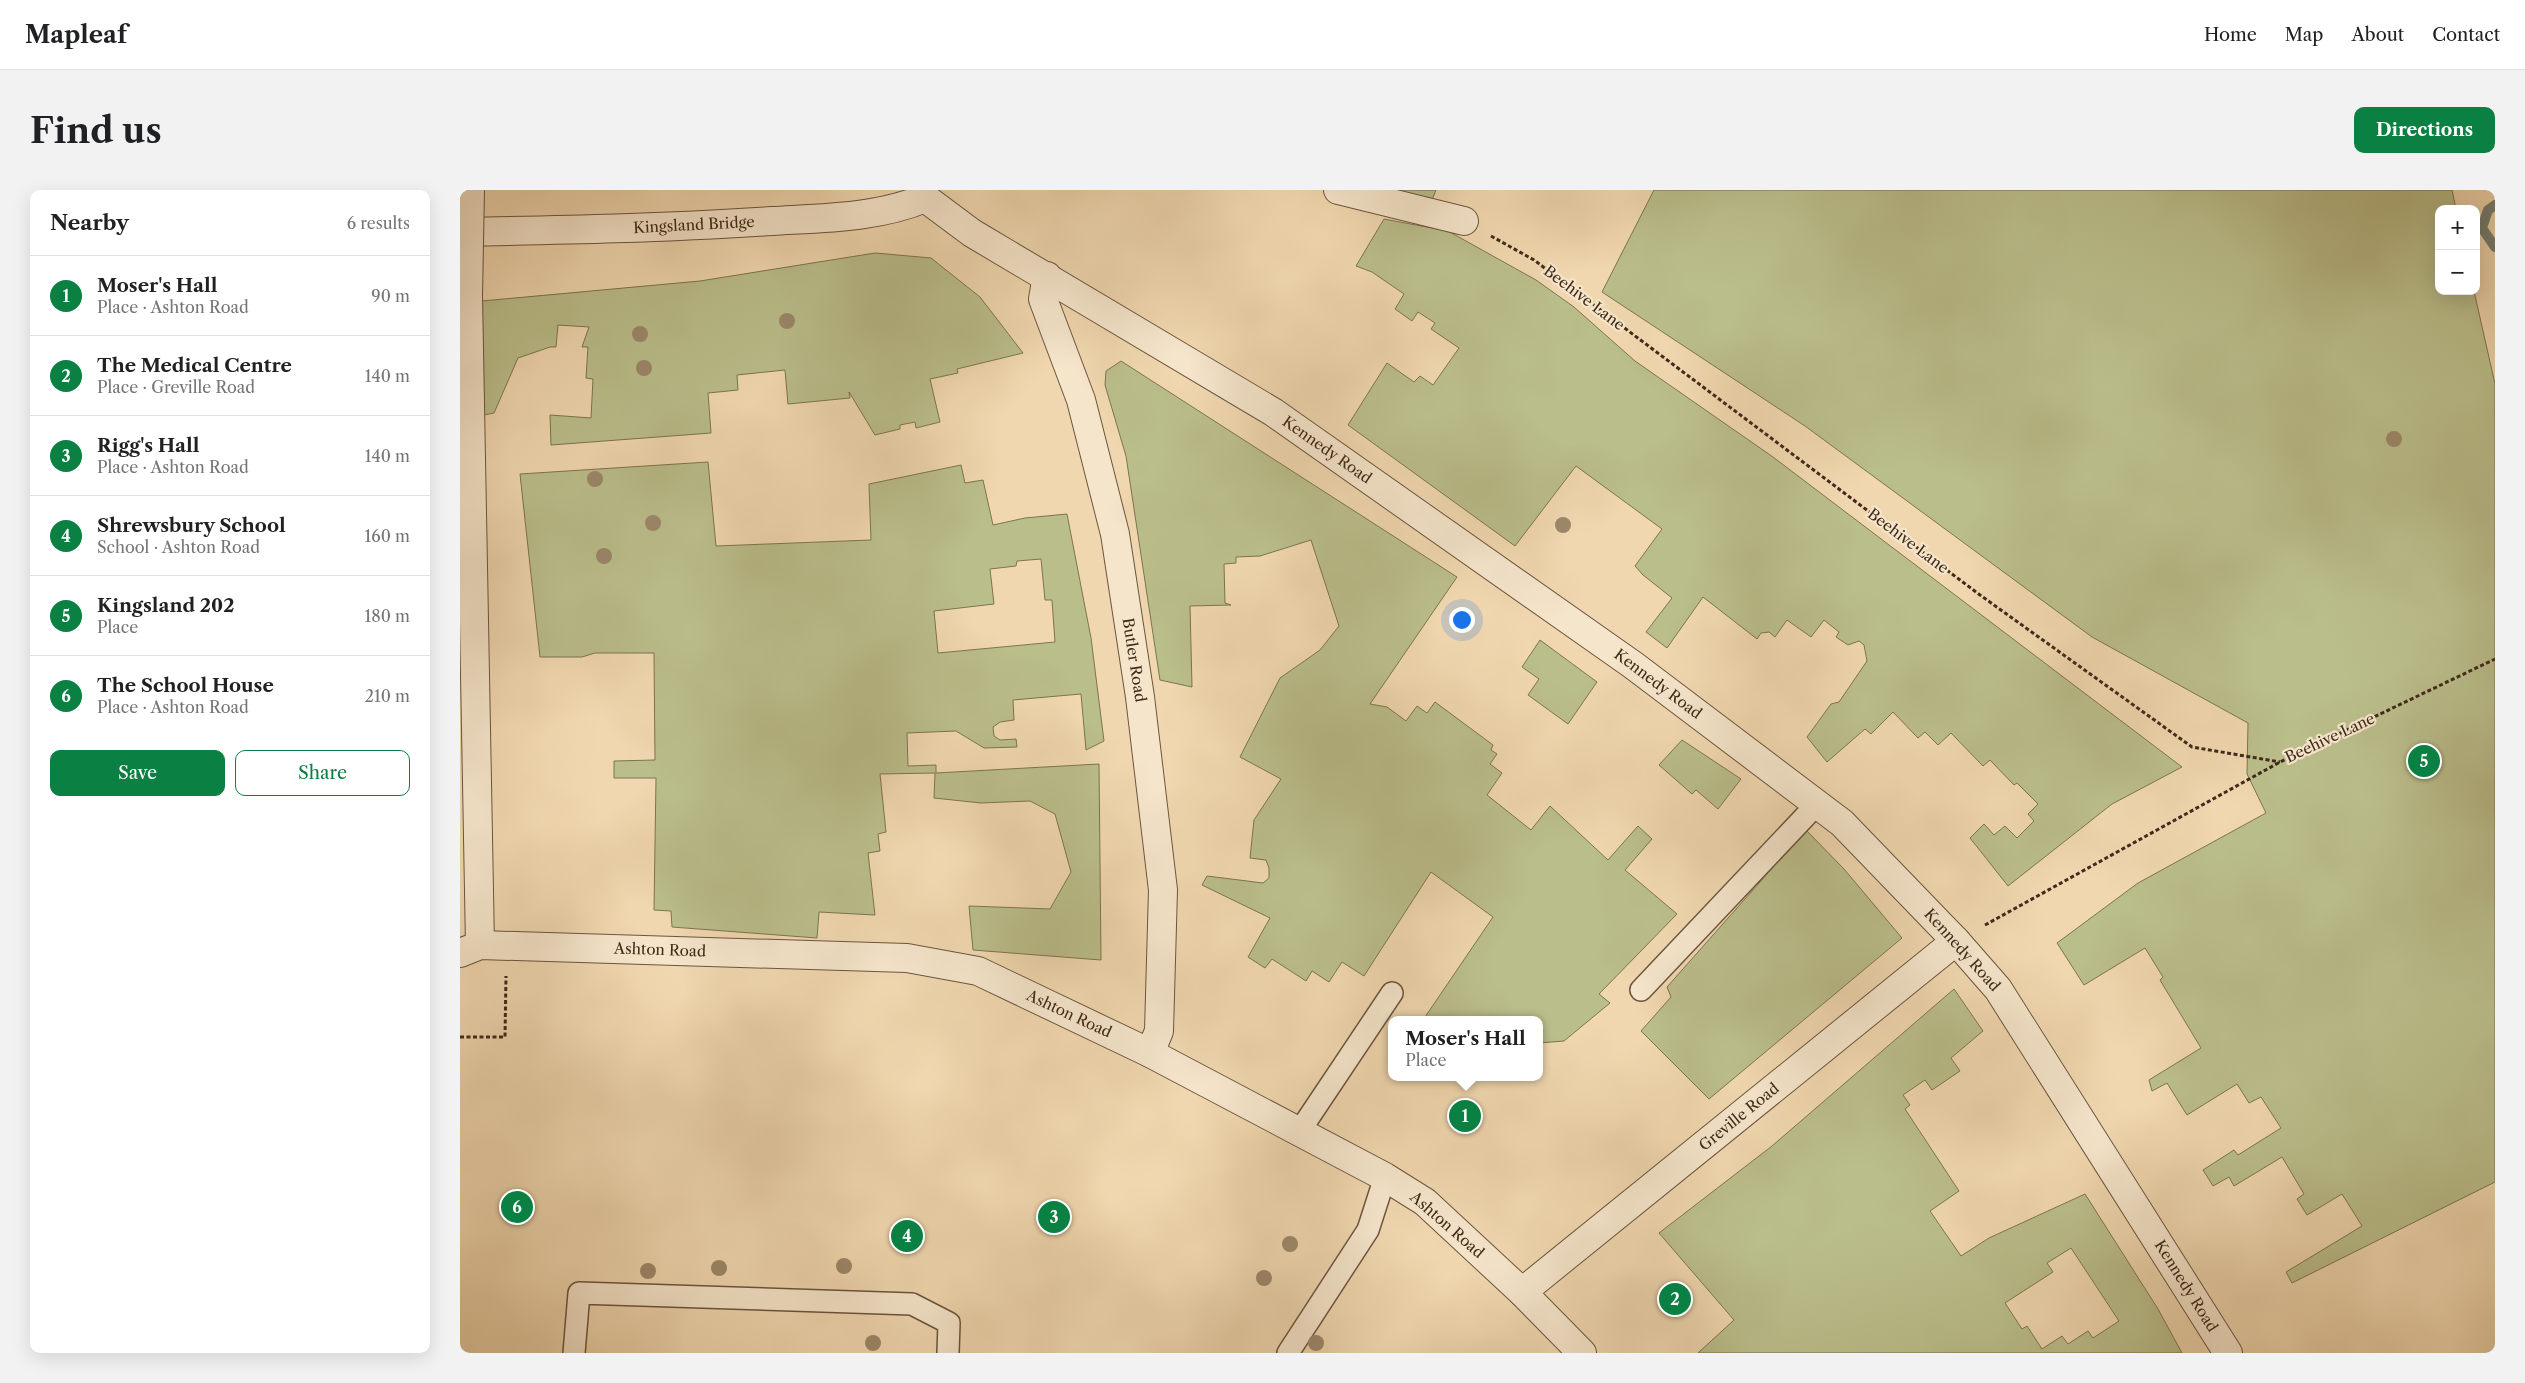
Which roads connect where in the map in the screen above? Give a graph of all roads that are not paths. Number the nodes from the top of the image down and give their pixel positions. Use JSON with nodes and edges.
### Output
{"nodes":[{"id":1,"x":470,"y":190,"type":"edge"},
{"id":2,"x":1338,"y":190,"type":"edge"},
{"id":3,"x":923,"y":194,"type":"edge"},
{"id":4,"x":1464,"y":221,"type":"road end"},
{"id":5,"x":460,"y":232,"type":"edge"},
{"id":6,"x":1046,"y":276,"type":"junction"},
{"id":7,"x":1817,"y":804,"type":"junction"},
{"id":8,"x":1956,"y":941,"type":"junction"},
{"id":9,"x":470,"y":949,"type":"edge"},
{"id":10,"x":1641,"y":990,"type":"dead end"},
{"id":11,"x":1392,"y":993,"type":"dead end"},
{"id":12,"x":1150,"y":1053,"type":"junction"},
{"id":13,"x":1299,"y":1132,"type":"junction"},
{"id":14,"x":1385,"y":1177,"type":"junction"},
{"id":15,"x":1522,"y":1292,"type":"junction"},
{"id":16,"x":574,"y":1353,"type":"edge"},
{"id":17,"x":948,"y":1353,"type":"edge"},
{"id":18,"x":1288,"y":1353,"type":"edge"},
{"id":19,"x":1582,"y":1353,"type":"edge"},
{"id":20,"x":2228,"y":1353,"type":"edge"}],
"edges":[{"from":1,"to":9,"type":"street","bridge":true},
{"from":2,"to":4,"type":"street"},
{"from":3,"to":5,"type":"street","name":"Kingsland Bridge"},
{"from":3,"to":6,"type":"street","name":"Kennedy Road"},
{"from":6,"to":7,"type":"street","name":"Kennedy Road"},
{"from":6,"to":12,"type":"street","name":"Butler Road"},
{"from":7,"to":8,"type":"street","name":"Kennedy Road"},
{"from":7,"to":10,"type":"lane"},
{"from":8,"to":15,"type":"street","name":"Greville Road"},
{"from":8,"to":20,"type":"street","name":"Kennedy Road"},
{"from":9,"to":12,"type":"street","name":"Ashton Road"},
{"from":11,"to":13,"type":"lane"},
{"from":12,"to":13,"type":"street","name":"Ashton Road"},
{"from":13,"to":14,"type":"street","name":"Ashton Road"},
{"from":14,"to":15,"type":"street","name":"Ashton Road"},
{"from":14,"to":18,"type":"lane"},
{"from":15,"to":19,"type":"street","name":"Ashton Road"},
{"from":16,"to":17,"type":"lane"}]}
